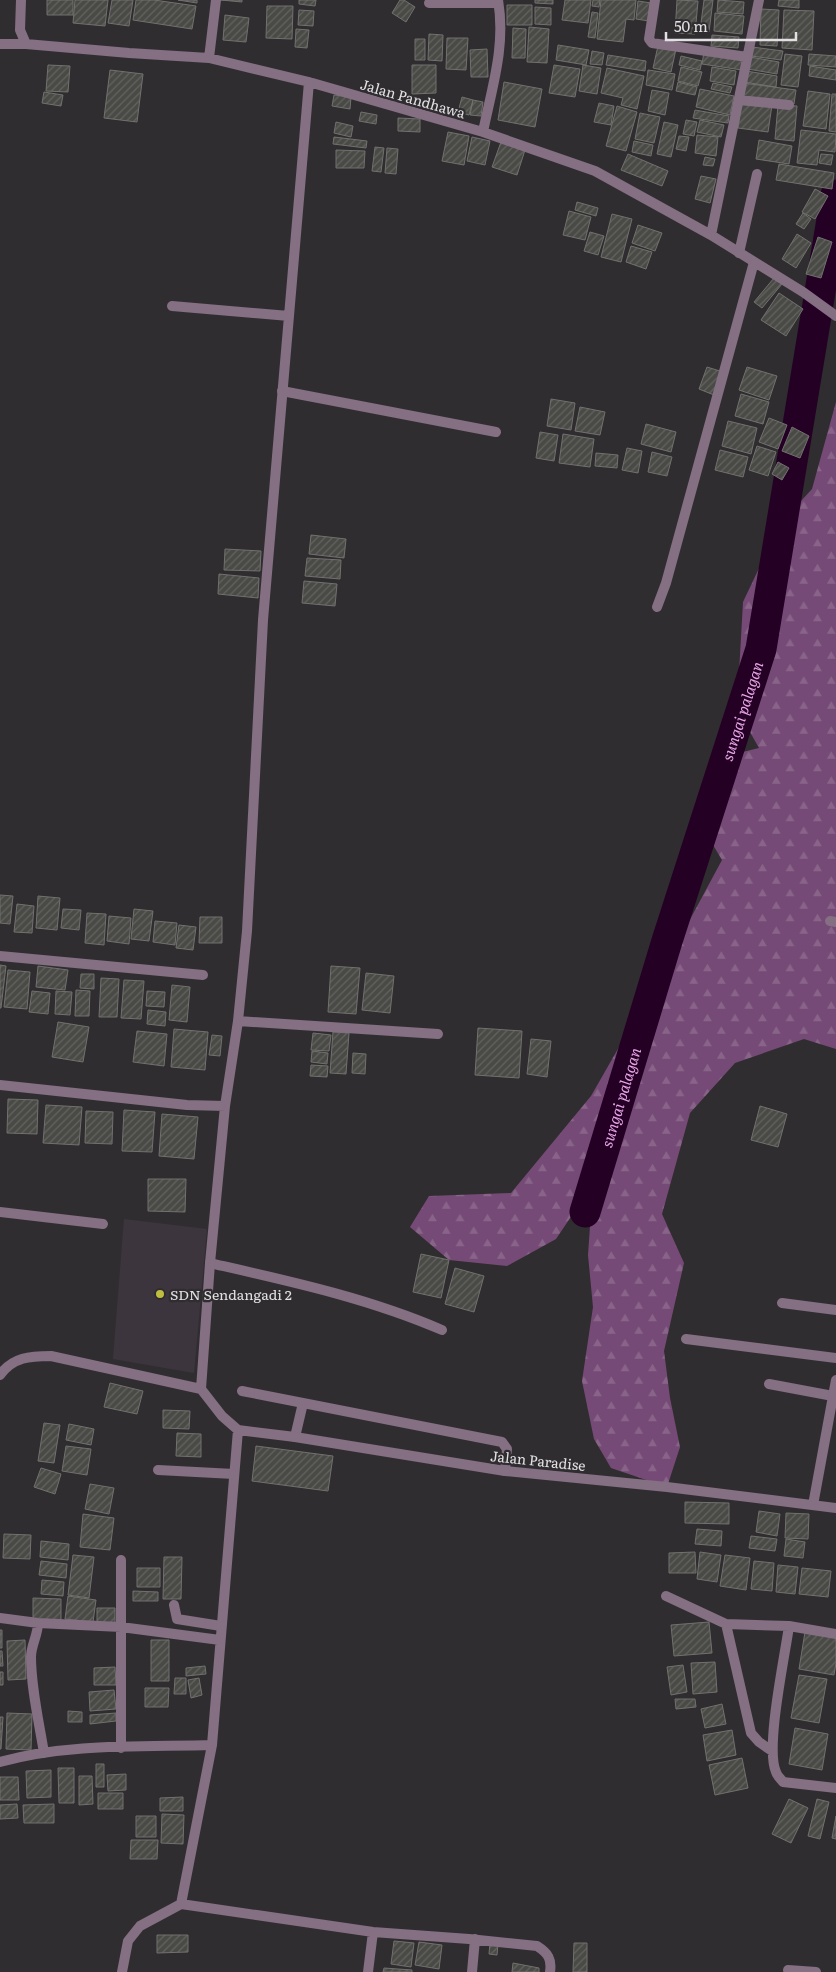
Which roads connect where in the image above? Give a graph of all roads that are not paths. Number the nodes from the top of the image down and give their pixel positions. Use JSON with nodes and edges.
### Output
{"nodes":[{"id":1,"x":21,"y":0,"type":"edge"},
{"id":2,"x":216,"y":0,"type":"edge"},
{"id":3,"x":654,"y":0,"type":"edge"},
{"id":4,"x":759,"y":0,"type":"edge"},
{"id":5,"x":498,"y":1,"type":"edge"},
{"id":6,"x":429,"y":3,"type":"dead end"},
{"id":7,"x":0,"y":44,"type":"edge"},
{"id":8,"x":26,"y":44,"type":"junction"},
{"id":9,"x":747,"y":57,"type":"junction"},
{"id":10,"x":209,"y":58,"type":"junction"},
{"id":11,"x":309,"y":82,"type":"junction"},
{"id":12,"x":738,"y":100,"type":"junction"},
{"id":13,"x":788,"y":105,"type":"dead end"},
{"id":14,"x":484,"y":132,"type":"junction"},
{"id":15,"x":756,"y":174,"type":"dead end"},
{"id":16,"x":711,"y":235,"type":"junction"},
{"id":17,"x":739,"y":253,"type":"junction"},
{"id":18,"x":754,"y":262,"type":"junction"},
{"id":19,"x":172,"y":306,"type":"dead end"},
{"id":20,"x":836,"y":312,"type":"edge"},
{"id":21,"x":289,"y":316,"type":"junction"},
{"id":22,"x":836,"y":316,"type":"edge"},
{"id":23,"x":282,"y":391,"type":"junction"},
{"id":24,"x":496,"y":432,"type":"dead end"},
{"id":25,"x":657,"y":606,"type":"dead end"},
{"id":26,"x":0,"y":956,"type":"edge"},
{"id":27,"x":203,"y":974,"type":"dead end"},
{"id":28,"x":238,"y":1021,"type":"junction"},
{"id":29,"x":438,"y":1034,"type":"dead end"},
{"id":30,"x":0,"y":1085,"type":"edge"},
{"id":31,"x":226,"y":1106,"type":"junction"},
{"id":32,"x":0,"y":1212,"type":"edge"},
{"id":33,"x":103,"y":1224,"type":"dead end"},
{"id":34,"x":210,"y":1263,"type":"junction"},
{"id":35,"x":782,"y":1303,"type":"dead end"},
{"id":36,"x":836,"y":1310,"type":"edge"},
{"id":37,"x":442,"y":1330,"type":"dead end"},
{"id":38,"x":686,"y":1339,"type":"dead end"},
{"id":39,"x":836,"y":1358,"type":"edge"},
{"id":40,"x":0,"y":1375,"type":"edge"},
{"id":41,"x":836,"y":1380,"type":"edge"},
{"id":42,"x":769,"y":1384,"type":"dead end"},
{"id":43,"x":201,"y":1389,"type":"junction"},
{"id":44,"x":242,"y":1391,"type":"dead end"},
{"id":45,"x":833,"y":1396,"type":"junction"},
{"id":46,"x":303,"y":1403,"type":"junction"},
{"id":47,"x":238,"y":1430,"type":"junction"},
{"id":48,"x":295,"y":1437,"type":"junction"},
{"id":49,"x":158,"y":1470,"type":"dead end"},
{"id":50,"x":505,"y":1471,"type":"junction"},
{"id":51,"x":234,"y":1474,"type":"junction"},
{"id":52,"x":813,"y":1505,"type":"junction"},
{"id":53,"x":836,"y":1508,"type":"edge"},
{"id":54,"x":121,"y":1560,"type":"dead end"},
{"id":55,"x":666,"y":1596,"type":"dead end"},
{"id":56,"x":174,"y":1605,"type":"dead end"},
{"id":57,"x":0,"y":1618,"type":"edge"},
{"id":58,"x":38,"y":1623,"type":"junction"},
{"id":59,"x":726,"y":1624,"type":"junction"},
{"id":60,"x":222,"y":1626,"type":"junction"},
{"id":61,"x":789,"y":1626,"type":"junction"},
{"id":62,"x":121,"y":1627,"type":"junction"},
{"id":63,"x":836,"y":1634,"type":"edge"},
{"id":64,"x":220,"y":1640,"type":"junction"},
{"id":65,"x":212,"y":1745,"type":"junction"},
{"id":66,"x":121,"y":1748,"type":"junction"},
{"id":67,"x":772,"y":1751,"type":"junction"},
{"id":68,"x":44,"y":1753,"type":"junction"},
{"id":69,"x":0,"y":1762,"type":"edge"},
{"id":70,"x":836,"y":1788,"type":"edge"},
{"id":71,"x":181,"y":1904,"type":"junction"},
{"id":72,"x":373,"y":1932,"type":"junction"},
{"id":73,"x":475,"y":1939,"type":"junction"},
{"id":74,"x":788,"y":1970,"type":"dead end"},
{"id":75,"x":122,"y":1972,"type":"edge"},
{"id":76,"x":368,"y":1972,"type":"edge"},
{"id":77,"x":472,"y":1972,"type":"edge"},
{"id":78,"x":550,"y":1972,"type":"edge"},
{"id":79,"x":816,"y":1972,"type":"edge"}],
"edges":[{"from":1,"to":8,"type":"street"},
{"from":2,"to":10,"type":"street"},
{"from":3,"to":9,"type":"street"},
{"from":4,"to":9,"type":"street"},
{"from":5,"to":6,"type":"street"},
{"from":5,"to":14,"type":"street"},
{"from":7,"to":8,"type":"street","name":"Jalan Pandhawa"},
{"from":8,"to":10,"type":"street","name":"Jalan Pandhawa"},
{"from":9,"to":12,"type":"street"},
{"from":10,"to":11,"type":"street","name":"Jalan Pandhawa"},
{"from":11,"to":14,"type":"street","name":"Jalan Pandhawa"},
{"from":11,"to":21,"type":"street"},
{"from":12,"to":13,"type":"street"},
{"from":12,"to":16,"type":"street"},
{"from":14,"to":16,"type":"street","name":"Jalan Pandhawa"},
{"from":15,"to":17,"type":"street"},
{"from":16,"to":17,"type":"street","name":"Jalan Pandhawa"},
{"from":17,"to":18,"type":"street","name":"Jalan Pandhawa"},
{"from":18,"to":22,"type":"street","name":"Jalan Pandhawa"},
{"from":18,"to":25,"type":"street"},
{"from":19,"to":21,"type":"street"},
{"from":20,"to":22,"type":"street"},
{"from":21,"to":23,"type":"street"},
{"from":23,"to":24,"type":"street"},
{"from":23,"to":28,"type":"street"},
{"from":26,"to":27,"type":"street"},
{"from":28,"to":29,"type":"street"},
{"from":28,"to":31,"type":"street"},
{"from":30,"to":31,"type":"street"},
{"from":31,"to":34,"type":"street"},
{"from":32,"to":33,"type":"street"},
{"from":34,"to":37,"type":"street"},
{"from":34,"to":43,"type":"street"},
{"from":35,"to":36,"type":"street"},
{"from":38,"to":39,"type":"street"},
{"from":40,"to":43,"type":"street"},
{"from":41,"to":45,"type":"street"},
{"from":42,"to":45,"type":"street"},
{"from":43,"to":47,"type":"street"},
{"from":44,"to":46,"type":"street"},
{"from":45,"to":52,"type":"street"},
{"from":46,"to":48,"type":"street"},
{"from":46,"to":50,"type":"street"},
{"from":47,"to":48,"type":"street","name":"Jalan Paradise"},
{"from":47,"to":51,"type":"street"},
{"from":48,"to":50,"type":"street","name":"Jalan Paradise"},
{"from":49,"to":51,"type":"street"},
{"from":50,"to":52,"type":"street","name":"Jalan Paradise"},
{"from":51,"to":60,"type":"street"},
{"from":52,"to":53,"type":"street","name":"Jalan Paradise"},
{"from":54,"to":62,"type":"street"},
{"from":55,"to":59,"type":"street"},
{"from":56,"to":60,"type":"street"},
{"from":57,"to":58,"type":"street"},
{"from":58,"to":62,"type":"street"},
{"from":58,"to":68,"type":"street"},
{"from":59,"to":61,"type":"street"},
{"from":59,"to":67,"type":"street"},
{"from":60,"to":64,"type":"street"},
{"from":61,"to":63,"type":"street"},
{"from":61,"to":67,"type":"street"},
{"from":62,"to":64,"type":"street"},
{"from":62,"to":66,"type":"street"},
{"from":64,"to":65,"type":"street"},
{"from":65,"to":66,"type":"street"},
{"from":65,"to":71,"type":"street"},
{"from":66,"to":68,"type":"street"},
{"from":67,"to":70,"type":"street"},
{"from":68,"to":69,"type":"street"},
{"from":71,"to":72,"type":"street"},
{"from":71,"to":75,"type":"street"},
{"from":72,"to":73,"type":"street"},
{"from":72,"to":76,"type":"street"},
{"from":73,"to":77,"type":"street"},
{"from":73,"to":78,"type":"street"},
{"from":74,"to":79,"type":"street"}]}
